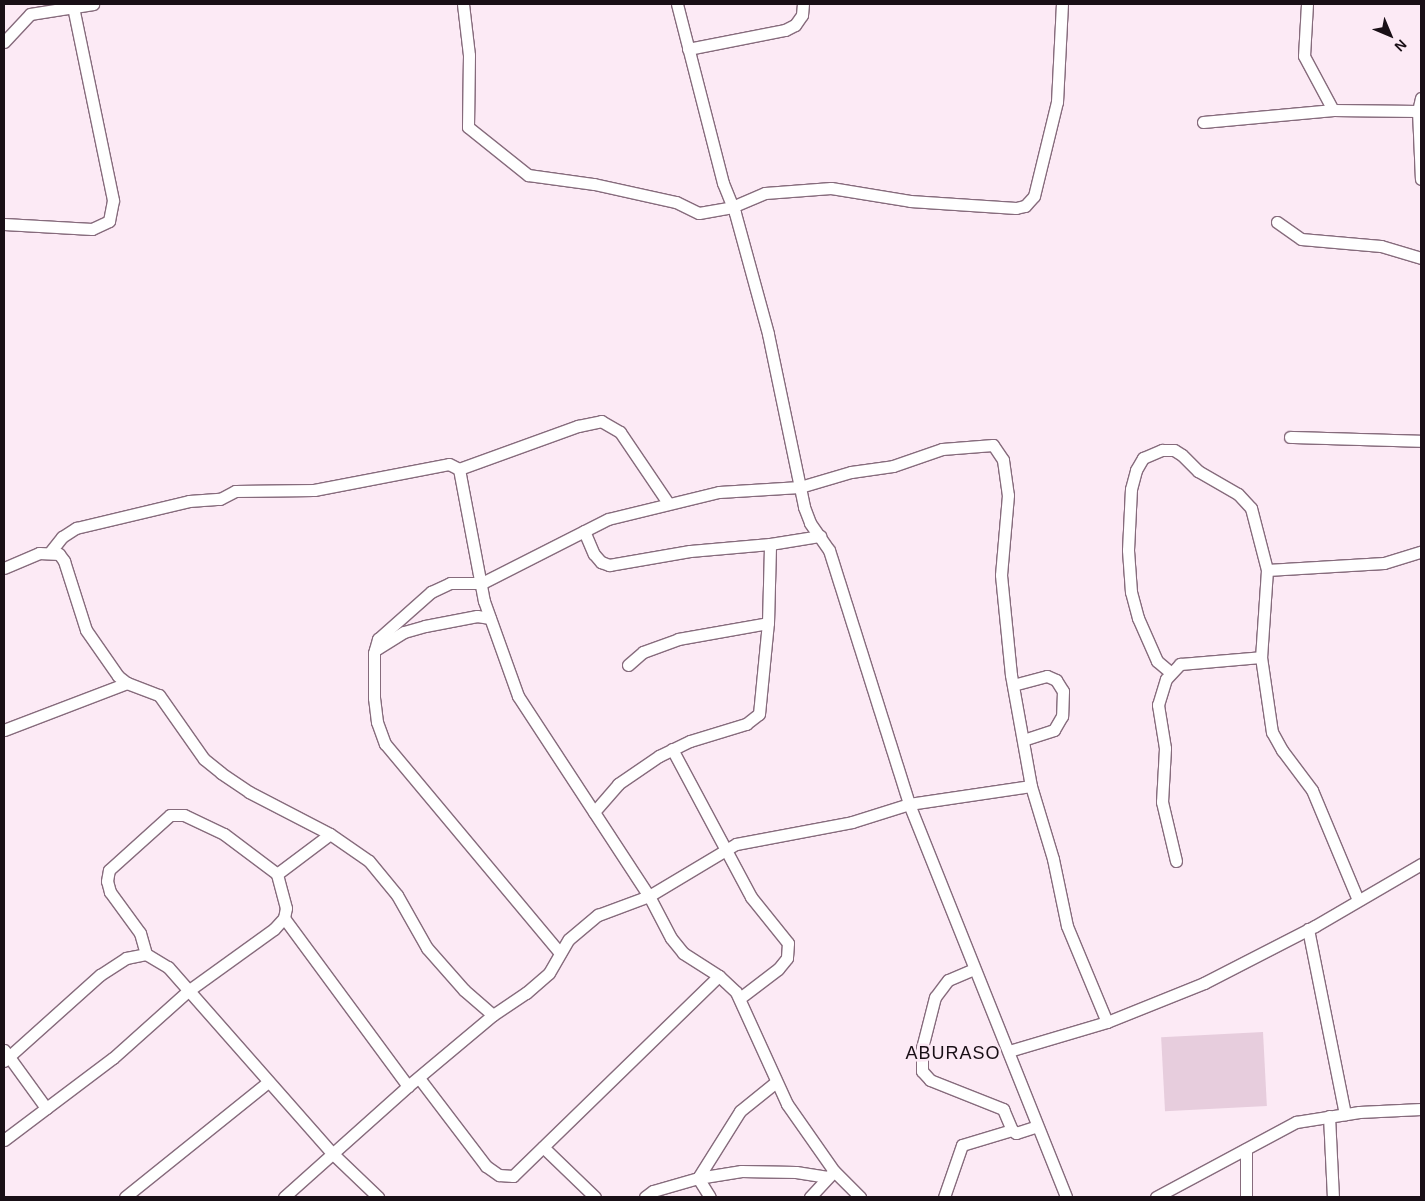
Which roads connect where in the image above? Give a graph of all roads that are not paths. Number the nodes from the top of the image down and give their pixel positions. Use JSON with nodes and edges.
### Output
{"nodes":[{"id":1,"x":93,"y":4,"type":"edge"},
{"id":2,"x":462,"y":4,"type":"edge"},
{"id":3,"x":677,"y":4,"type":"edge"},
{"id":4,"x":803,"y":4,"type":"edge"},
{"id":5,"x":1062,"y":4,"type":"edge"},
{"id":6,"x":1307,"y":4,"type":"edge"},
{"id":7,"x":73,"y":7,"type":"junction"},
{"id":8,"x":4,"y":42,"type":"edge"},
{"id":9,"x":688,"y":50,"type":"junction"},
{"id":10,"x":1421,"y":98,"type":"edge"},
{"id":11,"x":1334,"y":110,"type":"junction"},
{"id":12,"x":1418,"y":111,"type":"junction"},
{"id":13,"x":1203,"y":122,"type":"dead end"},
{"id":14,"x":1421,"y":179,"type":"edge"},
{"id":15,"x":732,"y":207,"type":"junction"},
{"id":16,"x":1276,"y":222,"type":"dead end"},
{"id":17,"x":4,"y":224,"type":"edge"},
{"id":18,"x":1421,"y":258,"type":"edge"},
{"id":19,"x":1290,"y":437,"type":"dead end"},
{"id":20,"x":1421,"y":441,"type":"edge"},
{"id":21,"x":459,"y":469,"type":"junction"},
{"id":22,"x":800,"y":487,"type":"junction"},
{"id":23,"x":668,"y":503,"type":"junction"},
{"id":24,"x":584,"y":531,"type":"junction"},
{"id":25,"x":820,"y":536,"type":"junction"},
{"id":26,"x":770,"y":544,"type":"junction"},
{"id":27,"x":51,"y":551,"type":"junction"},
{"id":28,"x":1421,"y":552,"type":"edge"},
{"id":29,"x":4,"y":568,"type":"edge"},
{"id":30,"x":1267,"y":570,"type":"junction"},
{"id":31,"x":482,"y":583,"type":"junction"},
{"id":32,"x":490,"y":618,"type":"junction"},
{"id":33,"x":768,"y":623,"type":"junction"},
{"id":34,"x":375,"y":650,"type":"junction"},
{"id":35,"x":1261,"y":658,"type":"junction"},
{"id":36,"x":628,"y":665,"type":"dead end"},
{"id":37,"x":1170,"y":672,"type":"junction"},
{"id":38,"x":126,"y":683,"type":"junction"},
{"id":39,"x":1013,"y":684,"type":"junction"},
{"id":40,"x":4,"y":730,"type":"edge"},
{"id":41,"x":1024,"y":740,"type":"junction"},
{"id":42,"x":672,"y":749,"type":"junction"},
{"id":43,"x":1031,"y":786,"type":"junction"},
{"id":44,"x":909,"y":804,"type":"junction"},
{"id":45,"x":594,"y":812,"type":"junction"},
{"id":46,"x":330,"y":834,"type":"junction"},
{"id":47,"x":726,"y":850,"type":"junction"},
{"id":48,"x":1176,"y":862,"type":"dead end"},
{"id":49,"x":1421,"y":864,"type":"edge"},
{"id":50,"x":276,"y":874,"type":"junction"},
{"id":51,"x":649,"y":896,"type":"junction"},
{"id":52,"x":1358,"y":900,"type":"junction"},
{"id":53,"x":284,"y":918,"type":"junction"},
{"id":54,"x":1308,"y":929,"type":"junction"},
{"id":55,"x":560,"y":953,"type":"junction"},
{"id":56,"x":146,"y":954,"type":"junction"},
{"id":57,"x":974,"y":969,"type":"junction"},
{"id":58,"x":720,"y":976,"type":"junction"},
{"id":59,"x":188,"y":992,"type":"junction"},
{"id":60,"x":740,"y":998,"type":"junction"},
{"id":61,"x":493,"y":1015,"type":"junction"},
{"id":62,"x":1107,"y":1022,"type":"junction"},
{"id":63,"x":1009,"y":1051,"type":"junction"},
{"id":64,"x":6,"y":1056,"type":"edge"},
{"id":65,"x":419,"y":1078,"type":"junction"},
{"id":66,"x":268,"y":1082,"type":"junction"},
{"id":67,"x":776,"y":1082,"type":"junction"},
{"id":68,"x":408,"y":1086,"type":"junction"},
{"id":69,"x":46,"y":1108,"type":"junction"},
{"id":70,"x":1421,"y":1108,"type":"edge"},
{"id":71,"x":1345,"y":1114,"type":"junction"},
{"id":72,"x":1329,"y":1116,"type":"junction"},
{"id":73,"x":1037,"y":1126,"type":"junction"},
{"id":74,"x":1012,"y":1130,"type":"junction"},
{"id":75,"x":4,"y":1140,"type":"edge"},
{"id":76,"x":543,"y":1147,"type":"junction"},
{"id":77,"x":1246,"y":1149,"type":"junction"},
{"id":78,"x":332,"y":1153,"type":"junction"},
{"id":79,"x":831,"y":1174,"type":"junction"},
{"id":80,"x":698,"y":1178,"type":"junction"},
{"id":81,"x":125,"y":1197,"type":"edge"},
{"id":82,"x":284,"y":1197,"type":"edge"},
{"id":83,"x":378,"y":1197,"type":"edge"},
{"id":84,"x":596,"y":1197,"type":"edge"},
{"id":85,"x":646,"y":1197,"type":"edge"},
{"id":86,"x":710,"y":1197,"type":"edge"},
{"id":87,"x":810,"y":1197,"type":"edge"},
{"id":88,"x":860,"y":1197,"type":"edge"},
{"id":89,"x":944,"y":1197,"type":"edge"},
{"id":90,"x":1066,"y":1197,"type":"edge"},
{"id":91,"x":1156,"y":1197,"type":"edge"},
{"id":92,"x":1246,"y":1197,"type":"edge"},
{"id":93,"x":1333,"y":1197,"type":"edge"}],
"edges":[{"from":1,"to":7,"type":"street"},
{"from":2,"to":15,"type":"street"},
{"from":3,"to":9,"type":"street"},
{"from":4,"to":9,"type":"street"},
{"from":5,"to":15,"type":"street"},
{"from":6,"to":11,"type":"street"},
{"from":7,"to":8,"type":"street"},
{"from":7,"to":17,"type":"street"},
{"from":9,"to":15,"type":"street"},
{"from":10,"to":12,"type":"street"},
{"from":11,"to":12,"type":"street"},
{"from":11,"to":13,"type":"street"},
{"from":12,"to":14,"type":"street"},
{"from":15,"to":22,"type":"street"},
{"from":16,"to":18,"type":"street"},
{"from":19,"to":20,"type":"street"},
{"from":21,"to":23,"type":"street"},
{"from":21,"to":27,"type":"street"},
{"from":21,"to":31,"type":"street"},
{"from":22,"to":23,"type":"street"},
{"from":22,"to":25,"type":"street"},
{"from":22,"to":39,"type":"street"},
{"from":23,"to":24,"type":"street"},
{"from":24,"to":26,"type":"street"},
{"from":24,"to":31,"type":"street"},
{"from":25,"to":26,"type":"street"},
{"from":25,"to":44,"type":"street"},
{"from":26,"to":33,"type":"street"},
{"from":27,"to":29,"type":"street"},
{"from":27,"to":38,"type":"street"},
{"from":28,"to":30,"type":"street"},
{"from":30,"to":35,"type":"street"},
{"from":30,"to":37,"type":"street"},
{"from":31,"to":32,"type":"street"},
{"from":31,"to":34,"type":"street"},
{"from":32,"to":34,"type":"street"},
{"from":32,"to":45,"type":"street"},
{"from":33,"to":36,"type":"street"},
{"from":33,"to":42,"type":"street"},
{"from":34,"to":55,"type":"street"},
{"from":35,"to":37,"type":"street"},
{"from":35,"to":52,"type":"street"},
{"from":37,"to":48,"type":"street"},
{"from":38,"to":40,"type":"street"},
{"from":38,"to":46,"type":"street"},
{"from":39,"to":41,"type":"street"},
{"from":39,"to":41,"type":"street"},
{"from":41,"to":43,"type":"street"},
{"from":42,"to":45,"type":"street"},
{"from":42,"to":47,"type":"street"},
{"from":43,"to":44,"type":"street"},
{"from":43,"to":62,"type":"street"},
{"from":44,"to":47,"type":"street"},
{"from":44,"to":57,"type":"street"},
{"from":45,"to":51,"type":"street"},
{"from":46,"to":50,"type":"street"},
{"from":46,"to":61,"type":"street"},
{"from":47,"to":51,"type":"street"},
{"from":47,"to":60,"type":"street"},
{"from":49,"to":52,"type":"street"},
{"from":50,"to":53,"type":"street"},
{"from":50,"to":56,"type":"street"},
{"from":51,"to":55,"type":"street"},
{"from":51,"to":58,"type":"street"},
{"from":52,"to":54,"type":"street"},
{"from":53,"to":59,"type":"street"},
{"from":53,"to":68,"type":"street"},
{"from":54,"to":62,"type":"street"},
{"from":54,"to":71,"type":"street"},
{"from":55,"to":61,"type":"street"},
{"from":56,"to":59,"type":"street"},
{"from":56,"to":64,"type":"street"},
{"from":57,"to":63,"type":"street"},
{"from":57,"to":74,"type":"street"},
{"from":58,"to":60,"type":"street"},
{"from":58,"to":76,"type":"street"},
{"from":59,"to":66,"type":"street"},
{"from":59,"to":69,"type":"street"},
{"from":60,"to":67,"type":"street"},
{"from":61,"to":65,"type":"street"},
{"from":62,"to":63,"type":"street"},
{"from":63,"to":73,"type":"street"},
{"from":64,"to":69,"type":"street"},
{"from":65,"to":68,"type":"street"},
{"from":65,"to":76,"type":"street"},
{"from":66,"to":78,"type":"street"},
{"from":66,"to":81,"type":"street"},
{"from":67,"to":79,"type":"street"},
{"from":67,"to":80,"type":"street"},
{"from":68,"to":78,"type":"street"},
{"from":69,"to":75,"type":"street"},
{"from":70,"to":71,"type":"street"},
{"from":71,"to":72,"type":"street"},
{"from":72,"to":77,"type":"street"},
{"from":72,"to":93,"type":"street"},
{"from":73,"to":74,"type":"street"},
{"from":73,"to":90,"type":"street"},
{"from":74,"to":89,"type":"street"},
{"from":76,"to":84,"type":"street"},
{"from":77,"to":91,"type":"street"},
{"from":77,"to":92,"type":"street"},
{"from":78,"to":82,"type":"street"},
{"from":78,"to":83,"type":"street"},
{"from":79,"to":80,"type":"street"},
{"from":79,"to":87,"type":"street"},
{"from":79,"to":88,"type":"street"},
{"from":80,"to":85,"type":"street"},
{"from":80,"to":86,"type":"street"}]}
